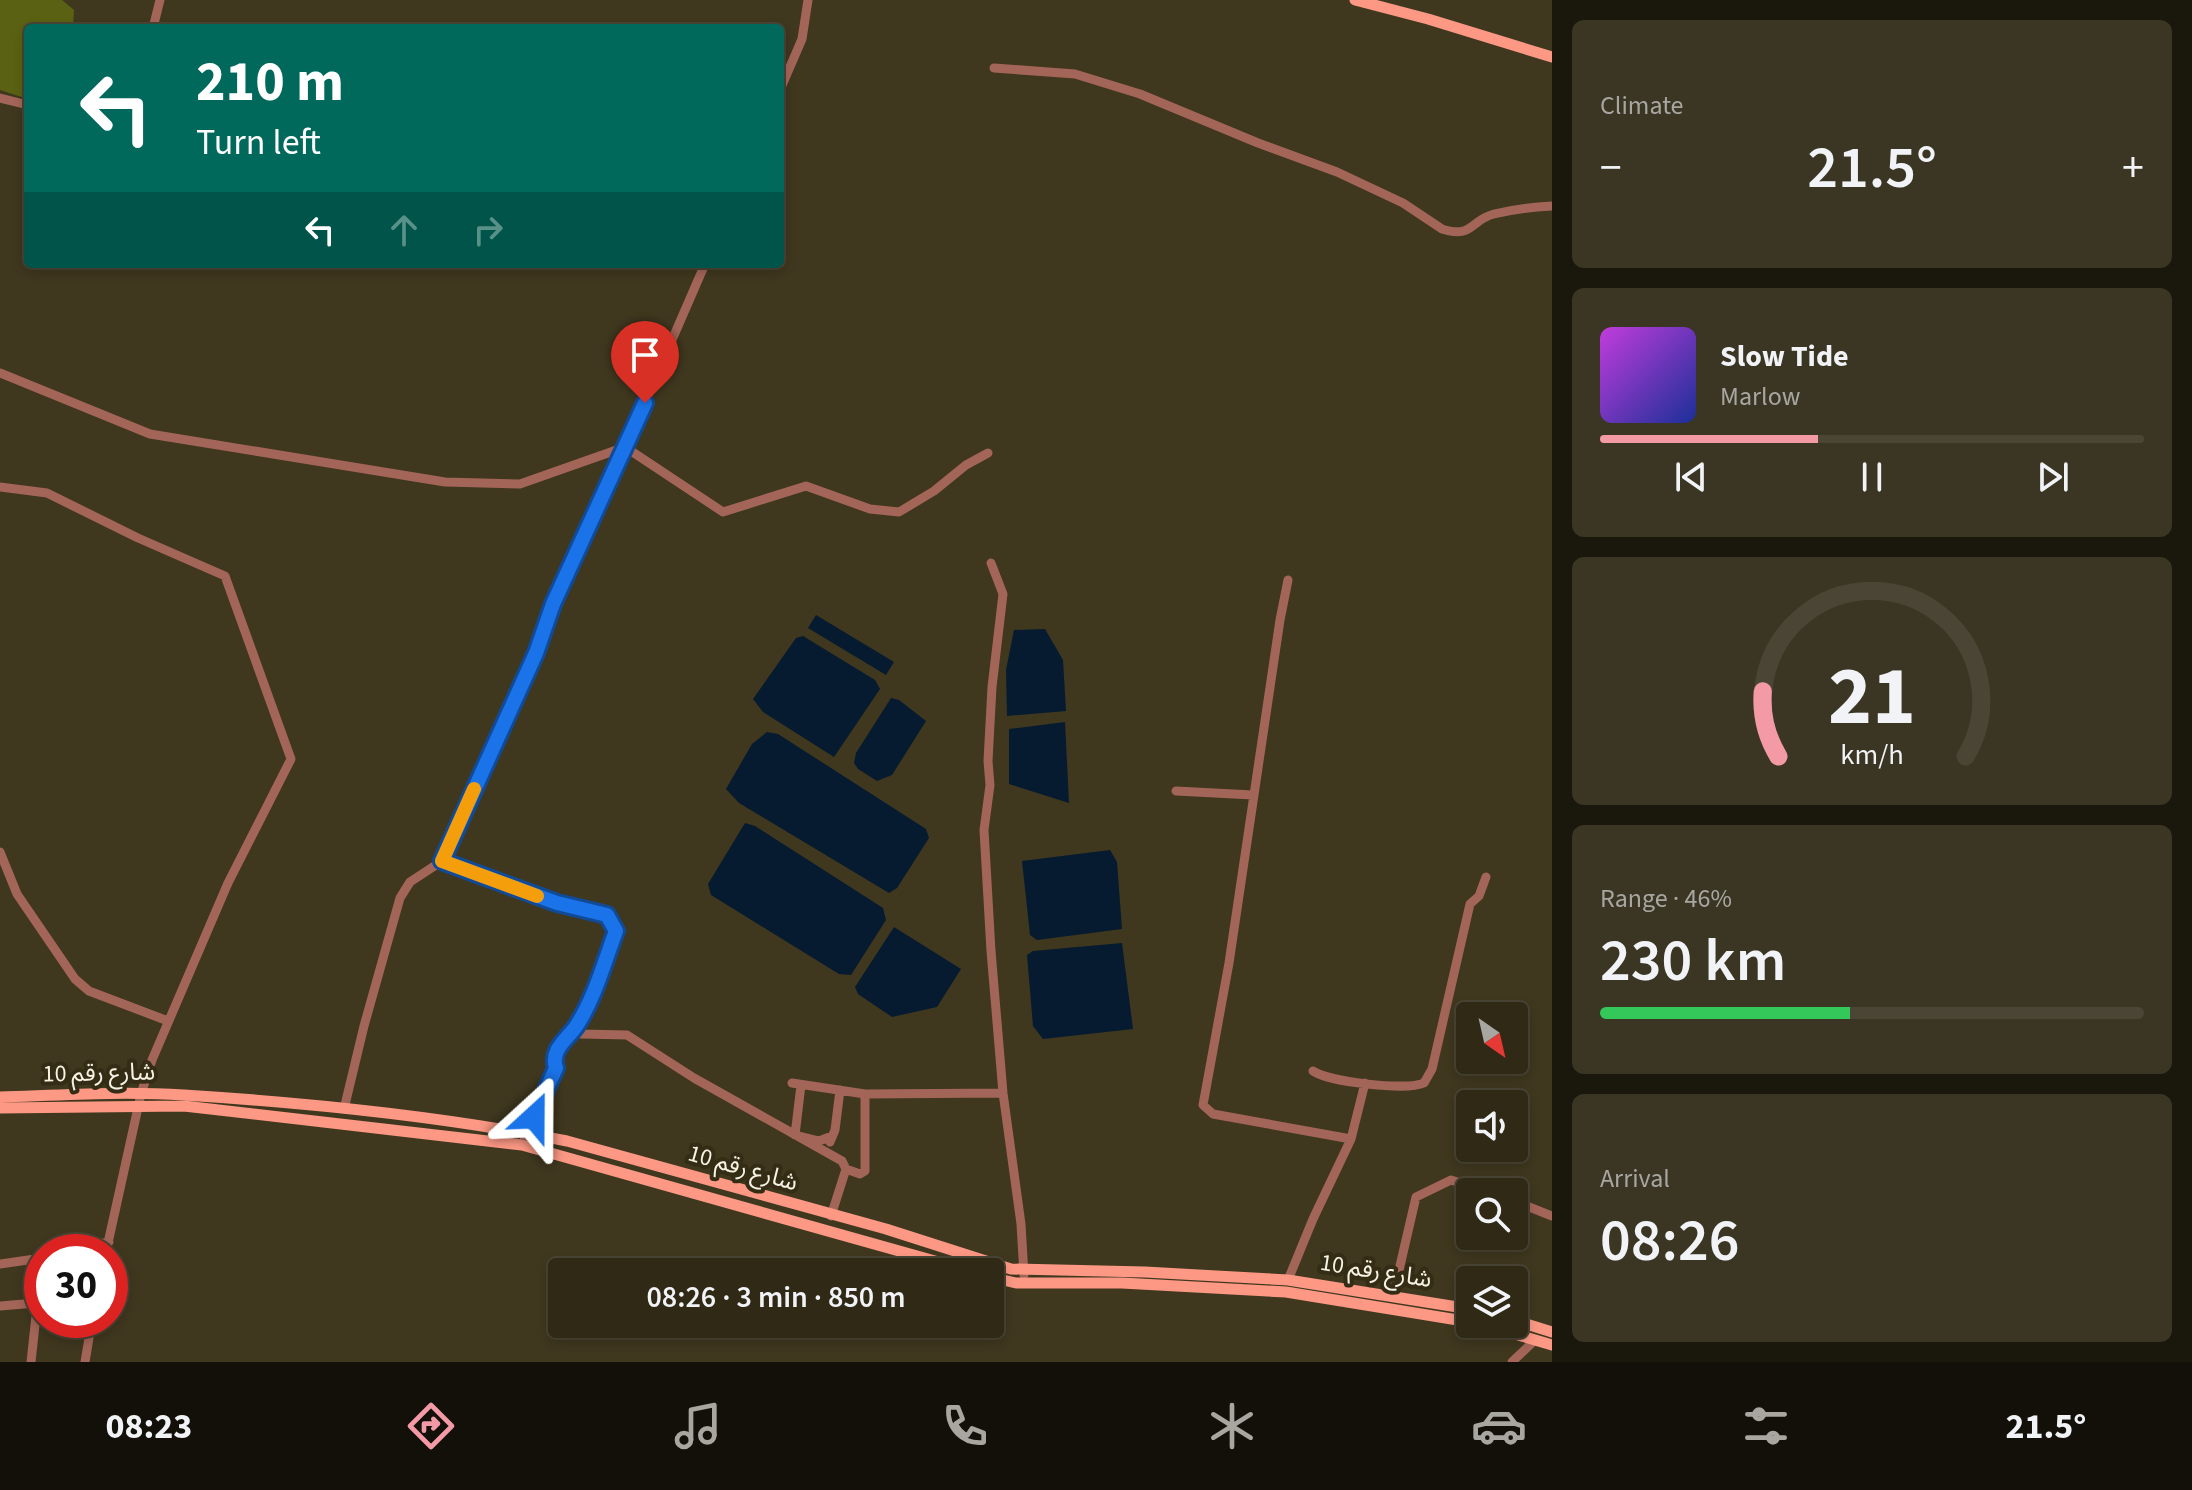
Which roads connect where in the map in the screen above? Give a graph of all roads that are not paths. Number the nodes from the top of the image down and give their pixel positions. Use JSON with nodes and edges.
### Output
{"nodes":[{"id":1,"x":160,"y":0,"type":"edge"},
{"id":2,"x":808,"y":0,"type":"edge"},
{"id":3,"x":1355,"y":0,"type":"edge"},
{"id":4,"x":154,"y":24,"type":"edge"},
{"id":5,"x":1552,"y":57,"type":"edge"},
{"id":6,"x":994,"y":68,"type":"dead end"},
{"id":7,"x":784,"y":81,"type":"edge"},
{"id":8,"x":0,"y":98,"type":"edge"},
{"id":9,"x":24,"y":104,"type":"edge"},
{"id":10,"x":1552,"y":206,"type":"edge"},
{"id":11,"x":703,"y":268,"type":"edge"},
{"id":12,"x":0,"y":373,"type":"edge"},
{"id":13,"x":625,"y":447,"type":"junction"},
{"id":14,"x":988,"y":453,"type":"dead end"},
{"id":15,"x":0,"y":487,"type":"edge"},
{"id":16,"x":991,"y":563,"type":"dead end"},
{"id":17,"x":1288,"y":580,"type":"dead end"},
{"id":18,"x":1176,"y":791,"type":"dead end"},
{"id":19,"x":1253,"y":795,"type":"junction"},
{"id":20,"x":0,"y":852,"type":"edge"},
{"id":21,"x":442,"y":861,"type":"junction"},
{"id":22,"x":1486,"y":877,"type":"dead end"},
{"id":23,"x":168,"y":1021,"type":"junction"},
{"id":24,"x":573,"y":1031,"type":"junction"},
{"id":25,"x":1313,"y":1071,"type":"dead end"},
{"id":26,"x":1365,"y":1083,"type":"junction"},
{"id":27,"x":840,"y":1090,"type":"junction"},
{"id":28,"x":1003,"y":1093,"type":"junction"},
{"id":29,"x":865,"y":1094,"type":"junction"},
{"id":30,"x":0,"y":1097,"type":"edge"},
{"id":31,"x":140,"y":1100,"type":"junction"},
{"id":32,"x":0,"y":1108,"type":"edge"},
{"id":33,"x":344,"y":1109,"type":"junction"},
{"id":34,"x":527,"y":1133,"type":"junction"},
{"id":35,"x":795,"y":1135,"type":"junction"},
{"id":36,"x":832,"y":1136,"type":"junction"},
{"id":37,"x":1351,"y":1139,"type":"junction"},
{"id":38,"x":522,"y":1145,"type":"junction"},
{"id":39,"x":827,"y":1153,"type":"junction"},
{"id":40,"x":846,"y":1169,"type":"junction"},
{"id":41,"x":1456,"y":1180,"type":"edge"},
{"id":42,"x":1528,"y":1207,"type":"edge"},
{"id":43,"x":831,"y":1216,"type":"junction"},
{"id":44,"x":1552,"y":1216,"type":"edge"},
{"id":45,"x":111,"y":1234,"type":"edge"},
{"id":46,"x":924,"y":1258,"type":"edge"},
{"id":47,"x":24,"y":1262,"type":"edge"},
{"id":48,"x":0,"y":1264,"type":"edge"},
{"id":49,"x":1004,"y":1277,"type":"edge"},
{"id":50,"x":1024,"y":1277,"type":"junction"},
{"id":51,"x":1288,"y":1280,"type":"junction"},
{"id":52,"x":1393,"y":1296,"type":"junction"},
{"id":53,"x":24,"y":1304,"type":"edge"},
{"id":54,"x":0,"y":1306,"type":"edge"},
{"id":55,"x":1456,"y":1307,"type":"edge"},
{"id":56,"x":1456,"y":1320,"type":"edge"},
{"id":57,"x":1528,"y":1324,"type":"edge"},
{"id":58,"x":1552,"y":1332,"type":"edge"},
{"id":59,"x":33,"y":1338,"type":"edge"},
{"id":60,"x":89,"y":1338,"type":"edge"},
{"id":61,"x":1528,"y":1338,"type":"edge"},
{"id":62,"x":1535,"y":1340,"type":"junction"},
{"id":63,"x":1552,"y":1345,"type":"edge"},
{"id":64,"x":31,"y":1362,"type":"edge"},
{"id":65,"x":85,"y":1362,"type":"edge"},
{"id":66,"x":1512,"y":1362,"type":"edge"}],
"edges":[{"from":1,"to":4,"type":"street"},
{"from":2,"to":7,"type":"street"},
{"from":3,"to":5,"type":"main road"},
{"from":6,"to":10,"type":"street"},
{"from":8,"to":9,"type":"street"},
{"from":11,"to":13,"type":"street"},
{"from":12,"to":13,"type":"street"},
{"from":13,"to":14,"type":"street"},
{"from":13,"to":21,"type":"street"},
{"from":15,"to":23,"type":"street"},
{"from":16,"to":28,"type":"street"},
{"from":17,"to":19,"type":"street"},
{"from":18,"to":19,"type":"street"},
{"from":19,"to":37,"type":"street"},
{"from":20,"to":23,"type":"street"},
{"from":21,"to":24,"type":"street"},
{"from":21,"to":33,"type":"street"},
{"from":22,"to":26,"type":"street"},
{"from":23,"to":31,"type":"street"},
{"from":24,"to":34,"type":"street"},
{"from":24,"to":35,"type":"street"},
{"from":25,"to":26,"type":"street"},
{"from":26,"to":37,"type":"street"},
{"from":27,"to":29,"type":"street"},
{"from":27,"to":35,"type":"street"},
{"from":27,"to":36,"type":"street"},
{"from":28,"to":29,"type":"street"},
{"from":28,"to":50,"type":"street"},
{"from":29,"to":40,"type":"street"},
{"from":30,"to":31,"type":"main road","name":"شارع رقم 10"},
{"from":31,"to":32,"type":"main road","name":"شارع رقم 10"},
{"from":31,"to":33,"type":"main road","name":"شارع رقم 10"},
{"from":31,"to":38,"type":"main road","name":"شارع رقم 10"},
{"from":31,"to":45,"type":"street"},
{"from":33,"to":34,"type":"main road","name":"شارع رقم 10"},
{"from":34,"to":38,"type":"street"},
{"from":34,"to":43,"type":"main road","name":"شارع رقم 10"},
{"from":35,"to":36,"type":"street"},
{"from":35,"to":39,"type":"street"},
{"from":36,"to":39,"type":"street"},
{"from":37,"to":51,"type":"street"},
{"from":38,"to":46,"type":"main road","name":"شارع رقم 10"},
{"from":39,"to":40,"type":"street"},
{"from":40,"to":43,"type":"street"},
{"from":41,"to":52,"type":"street"},
{"from":42,"to":44,"type":"street"},
{"from":43,"to":50,"type":"main road","name":"شارع رقم 10"},
{"from":47,"to":48,"type":"street"},
{"from":49,"to":50,"type":"main road","name":"شارع رقم 10"},
{"from":50,"to":51,"type":"main road","name":"شارع رقم 10"},
{"from":50,"to":56,"type":"main road","name":"شارع رقم 10"},
{"from":51,"to":52,"type":"main road","name":"شارع رقم 10"},
{"from":52,"to":55,"type":"main road","name":"شارع رقم 10"},
{"from":53,"to":54,"type":"street"},
{"from":57,"to":58,"type":"main road"},
{"from":59,"to":64,"type":"street"},
{"from":60,"to":65,"type":"street"},
{"from":61,"to":62,"type":"main road"},
{"from":62,"to":63,"type":"main road"},
{"from":62,"to":66,"type":"street"}]}
